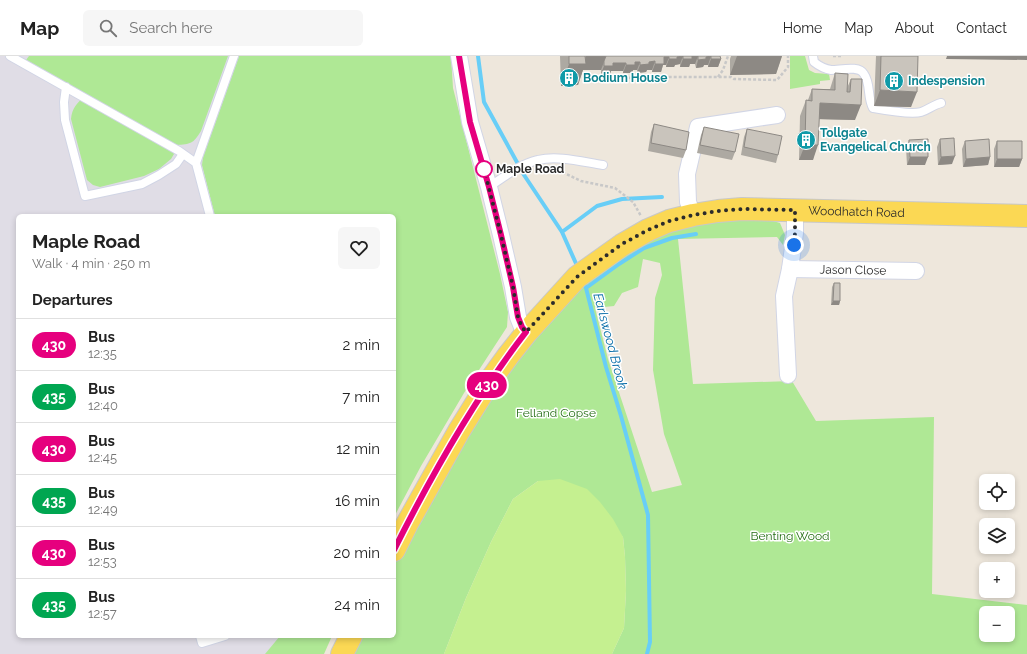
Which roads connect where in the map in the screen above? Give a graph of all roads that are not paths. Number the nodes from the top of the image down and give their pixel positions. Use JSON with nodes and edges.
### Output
{"nodes":[{"id":1,"x":10,"y":56,"type":"edge"},
{"id":2,"x":234,"y":56,"type":"edge"},
{"id":3,"x":459,"y":56,"type":"edge"},
{"id":4,"x":813,"y":56,"type":"edge"},
{"id":5,"x":66,"y":87,"type":"junction"},
{"id":6,"x":940,"y":102,"type":"dead end"},
{"id":7,"x":778,"y":115,"type":"dead end"},
{"id":8,"x":183,"y":154,"type":"junction"},
{"id":9,"x":196,"y":163,"type":"junction"},
{"id":10,"x":603,"y":165,"type":"dead end"},
{"id":11,"x":489,"y":187,"type":"junction"},
{"id":12,"x":795,"y":210,"type":"junction"},
{"id":13,"x":209,"y":214,"type":"edge"},
{"id":14,"x":693,"y":215,"type":"junction"},
{"id":15,"x":1027,"y":216,"type":"edge"},
{"id":16,"x":790,"y":269,"type":"junction"},
{"id":17,"x":916,"y":271,"type":"dead end"},
{"id":18,"x":526,"y":332,"type":"junction"},
{"id":19,"x":788,"y":375,"type":"dead end"},
{"id":20,"x":396,"y":546,"type":"edge"},
{"id":21,"x":201,"y":638,"type":"edge"},
{"id":22,"x":218,"y":638,"type":"edge"},
{"id":23,"x":350,"y":638,"type":"edge"},
{"id":24,"x":342,"y":654,"type":"edge"}],
"edges":[{"from":1,"to":5,"type":"lane"},
{"from":2,"to":9,"type":"lane"},
{"from":3,"to":11,"type":"street"},
{"from":4,"to":6,"type":"lane"},
{"from":5,"to":8,"type":"lane"},
{"from":5,"to":8,"type":"lane"},
{"from":7,"to":14,"type":"street"},
{"from":8,"to":9,"type":"lane"},
{"from":9,"to":13,"type":"lane"},
{"from":10,"to":11,"type":"lane"},
{"from":11,"to":18,"type":"street"},
{"from":12,"to":14,"type":"main road","name":"Woodhatch Road"},
{"from":12,"to":15,"type":"main road","name":"Woodhatch Road"},
{"from":12,"to":16,"type":"street"},
{"from":14,"to":18,"type":"main road","name":"Woodhatch Road"},
{"from":16,"to":17,"type":"street","name":"Jason Close"},
{"from":16,"to":19,"type":"street"},
{"from":18,"to":20,"type":"main road","name":"Woodhatch Road"},
{"from":21,"to":22,"type":"lane"},
{"from":23,"to":24,"type":"main road"}]}
